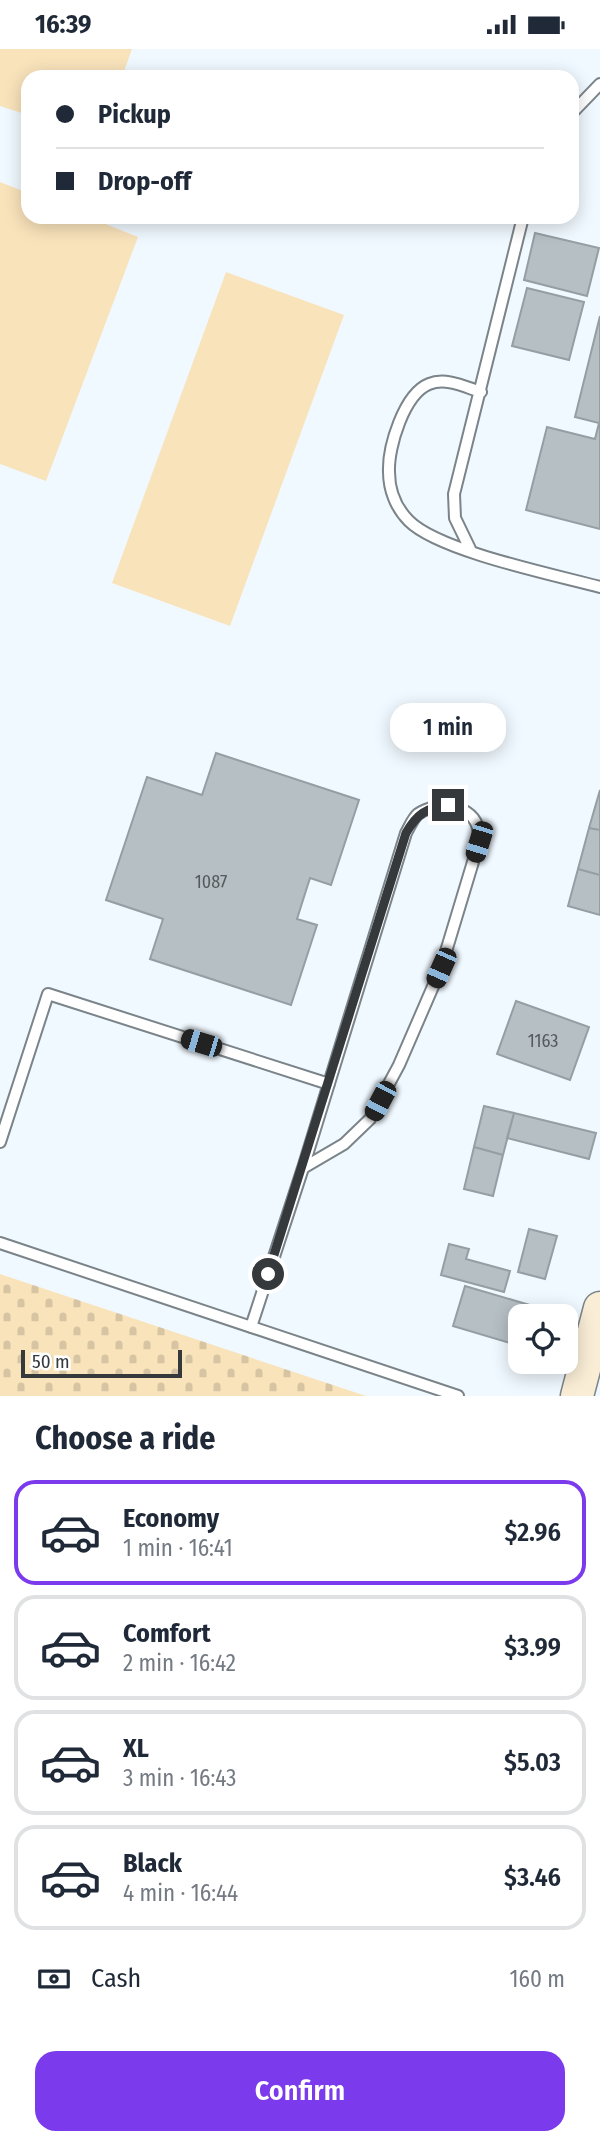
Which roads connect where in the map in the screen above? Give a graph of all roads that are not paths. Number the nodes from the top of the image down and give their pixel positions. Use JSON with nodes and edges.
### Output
{"nodes":[{"id":1,"x":600,"y":84,"type":"edge"},
{"id":2,"x":579,"y":106,"type":"edge"},
{"id":3,"x":521,"y":224,"type":"edge"},
{"id":4,"x":481,"y":392,"type":"junction"},
{"id":5,"x":470,"y":549,"type":"junction"},
{"id":6,"x":600,"y":587,"type":"edge"},
{"id":7,"x":329,"y":1084,"type":"junction"},
{"id":8,"x":0,"y":1142,"type":"edge"},
{"id":9,"x":303,"y":1168,"type":"junction"},
{"id":10,"x":0,"y":1243,"type":"edge"},
{"id":11,"x":600,"y":1307,"type":"edge"},
{"id":12,"x":251,"y":1327,"type":"junction"},
{"id":13,"x":458,"y":1396,"type":"edge"},
{"id":14,"x":577,"y":1396,"type":"edge"}],
"edges":[{"from":1,"to":2,"type":"lane"},
{"from":3,"to":4,"type":"lane"},
{"from":4,"to":5,"type":"lane"},
{"from":4,"to":5,"type":"lane"},
{"from":5,"to":6,"type":"lane"},
{"from":7,"to":8,"type":"lane"},
{"from":7,"to":9,"type":"lane"},
{"from":7,"to":9,"type":"lane"},
{"from":9,"to":12,"type":"lane"},
{"from":10,"to":12,"type":"lane"},
{"from":11,"to":14,"type":"main road"},
{"from":12,"to":13,"type":"lane"}]}
